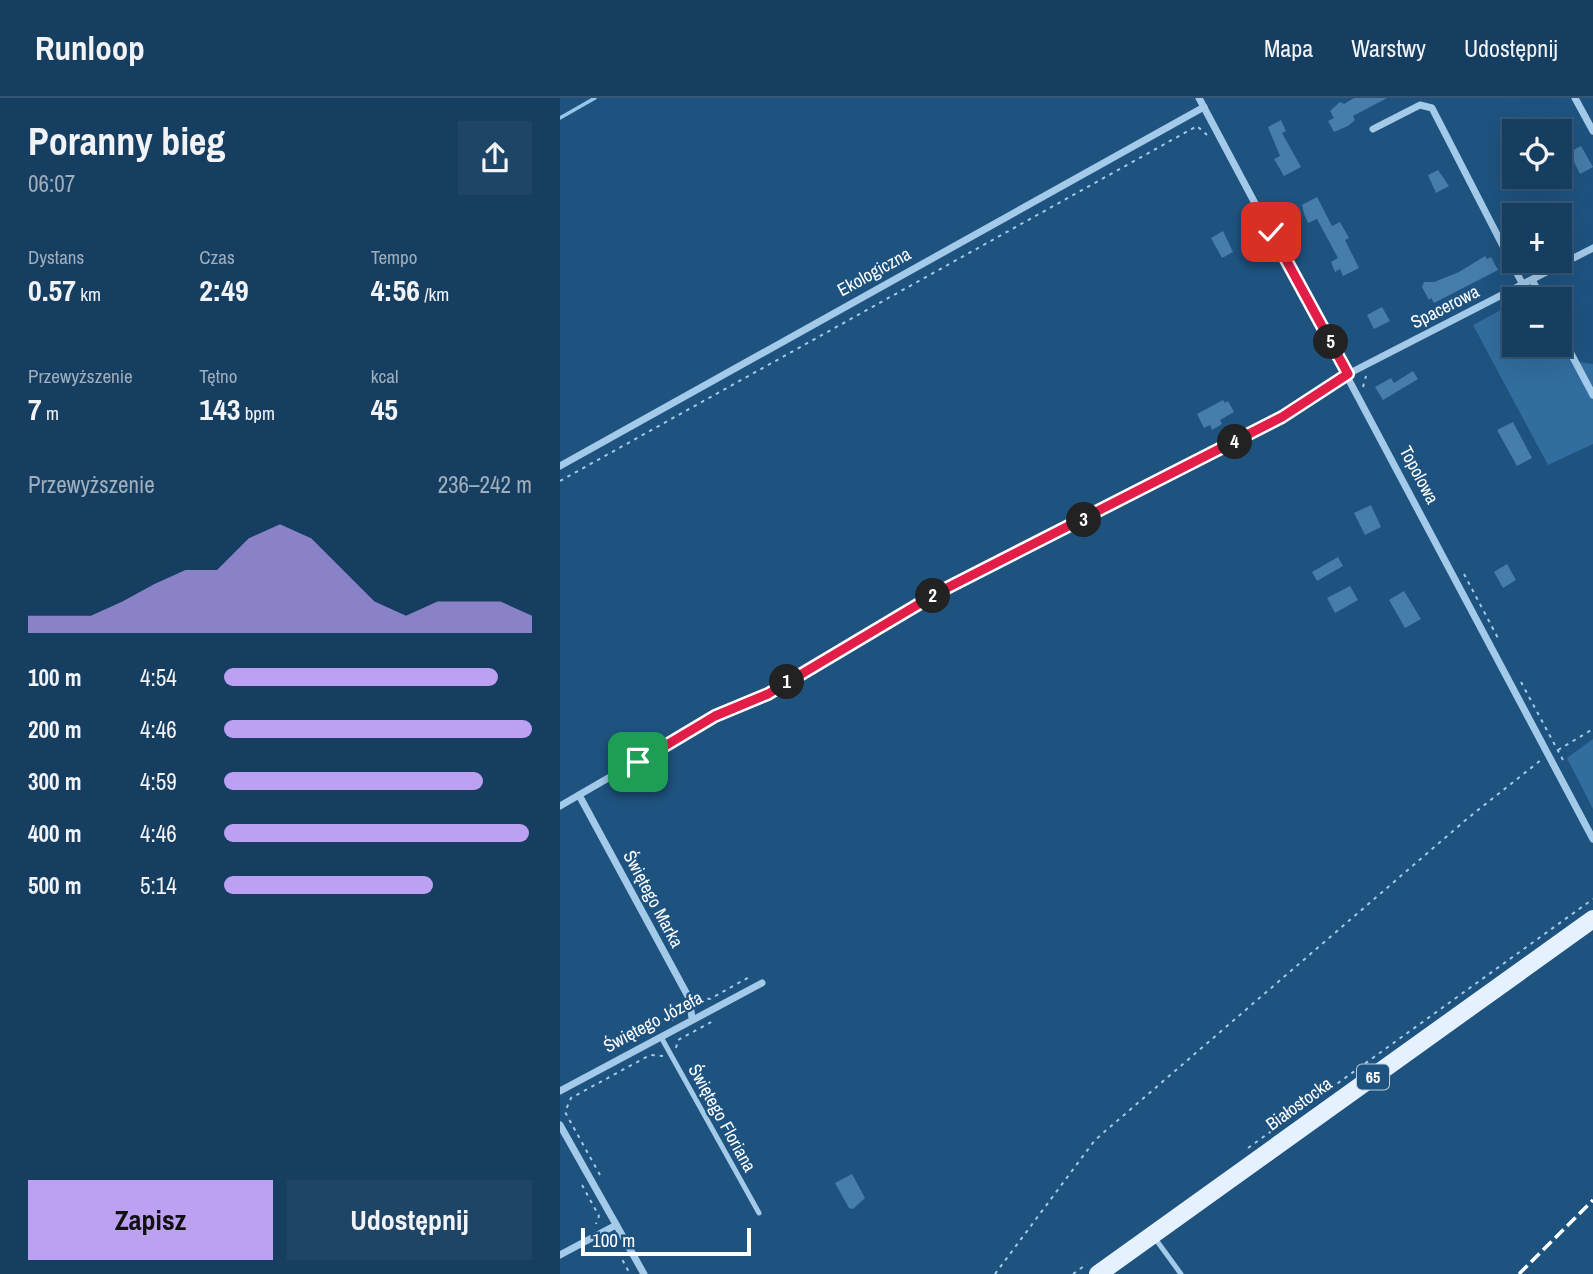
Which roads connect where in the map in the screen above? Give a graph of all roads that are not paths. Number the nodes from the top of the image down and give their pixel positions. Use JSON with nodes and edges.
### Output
{"nodes":[{"id":1,"x":1199,"y":98,"type":"edge"},
{"id":2,"x":1575,"y":98,"type":"edge"},
{"id":3,"x":1204,"y":107,"type":"junction"},
{"id":4,"x":1373,"y":129,"type":"dead end"},
{"id":5,"x":1593,"y":131,"type":"edge"},
{"id":6,"x":1593,"y":248,"type":"edge"},
{"id":7,"x":1532,"y":280,"type":"junction"},
{"id":8,"x":1523,"y":285,"type":"junction"},
{"id":9,"x":1536,"y":287,"type":"edge"},
{"id":10,"x":1572,"y":355,"type":"edge"},
{"id":11,"x":1348,"y":374,"type":"junction"},
{"id":12,"x":1593,"y":394,"type":"edge"},
{"id":13,"x":560,"y":466,"type":"edge"},
{"id":14,"x":579,"y":795,"type":"junction"},
{"id":15,"x":560,"y":806,"type":"edge"},
{"id":16,"x":1593,"y":839,"type":"edge"},
{"id":17,"x":1593,"y":919,"type":"edge"},
{"id":18,"x":762,"y":983,"type":"dead end"},
{"id":19,"x":692,"y":1018,"type":"junction"},
{"id":20,"x":661,"y":1037,"type":"junction"},
{"id":21,"x":560,"y":1091,"type":"edge"},
{"id":22,"x":560,"y":1125,"type":"edge"},
{"id":23,"x":759,"y":1213,"type":"dead end"},
{"id":24,"x":616,"y":1225,"type":"junction"},
{"id":25,"x":1153,"y":1235,"type":"junction"},
{"id":26,"x":560,"y":1255,"type":"edge"},
{"id":27,"x":1096,"y":1267,"type":"edge"},
{"id":28,"x":1178,"y":1272,"type":"edge"},
{"id":29,"x":644,"y":1274,"type":"edge"}],
"edges":[{"from":1,"to":3,"type":"street","name":"Topolowa"},
{"from":2,"to":5,"type":"street"},
{"from":3,"to":11,"type":"street","name":"Topolowa"},
{"from":3,"to":13,"type":"street","name":"Ekologiczna"},
{"from":4,"to":8,"type":"street"},
{"from":6,"to":7,"type":"street","name":"Spacerowa"},
{"from":7,"to":8,"type":"street","name":"Spacerowa"},
{"from":7,"to":9,"type":"street"},
{"from":8,"to":11,"type":"street","name":"Spacerowa"},
{"from":10,"to":12,"type":"street"},
{"from":11,"to":14,"type":"street","name":"Spacerowa"},
{"from":11,"to":16,"type":"street","name":"Topolowa"},
{"from":14,"to":15,"type":"street","name":"Spacerowa"},
{"from":14,"to":19,"type":"street","name":"Świętego Marka"},
{"from":17,"to":25,"type":"main road","name":"Białostocka","number":"65"},
{"from":18,"to":19,"type":"street","name":"Świętego Józefa"},
{"from":19,"to":20,"type":"street","name":"Świętego Józefa"},
{"from":20,"to":21,"type":"street","name":"Świętego Józefa"},
{"from":20,"to":23,"type":"lane","name":"Świętego Floriana"},
{"from":22,"to":24,"type":"street"},
{"from":24,"to":26,"type":"street"},
{"from":24,"to":29,"type":"street"},
{"from":25,"to":27,"type":"main road","name":"Białostocka","number":"65"},
{"from":25,"to":28,"type":"lane"}]}
